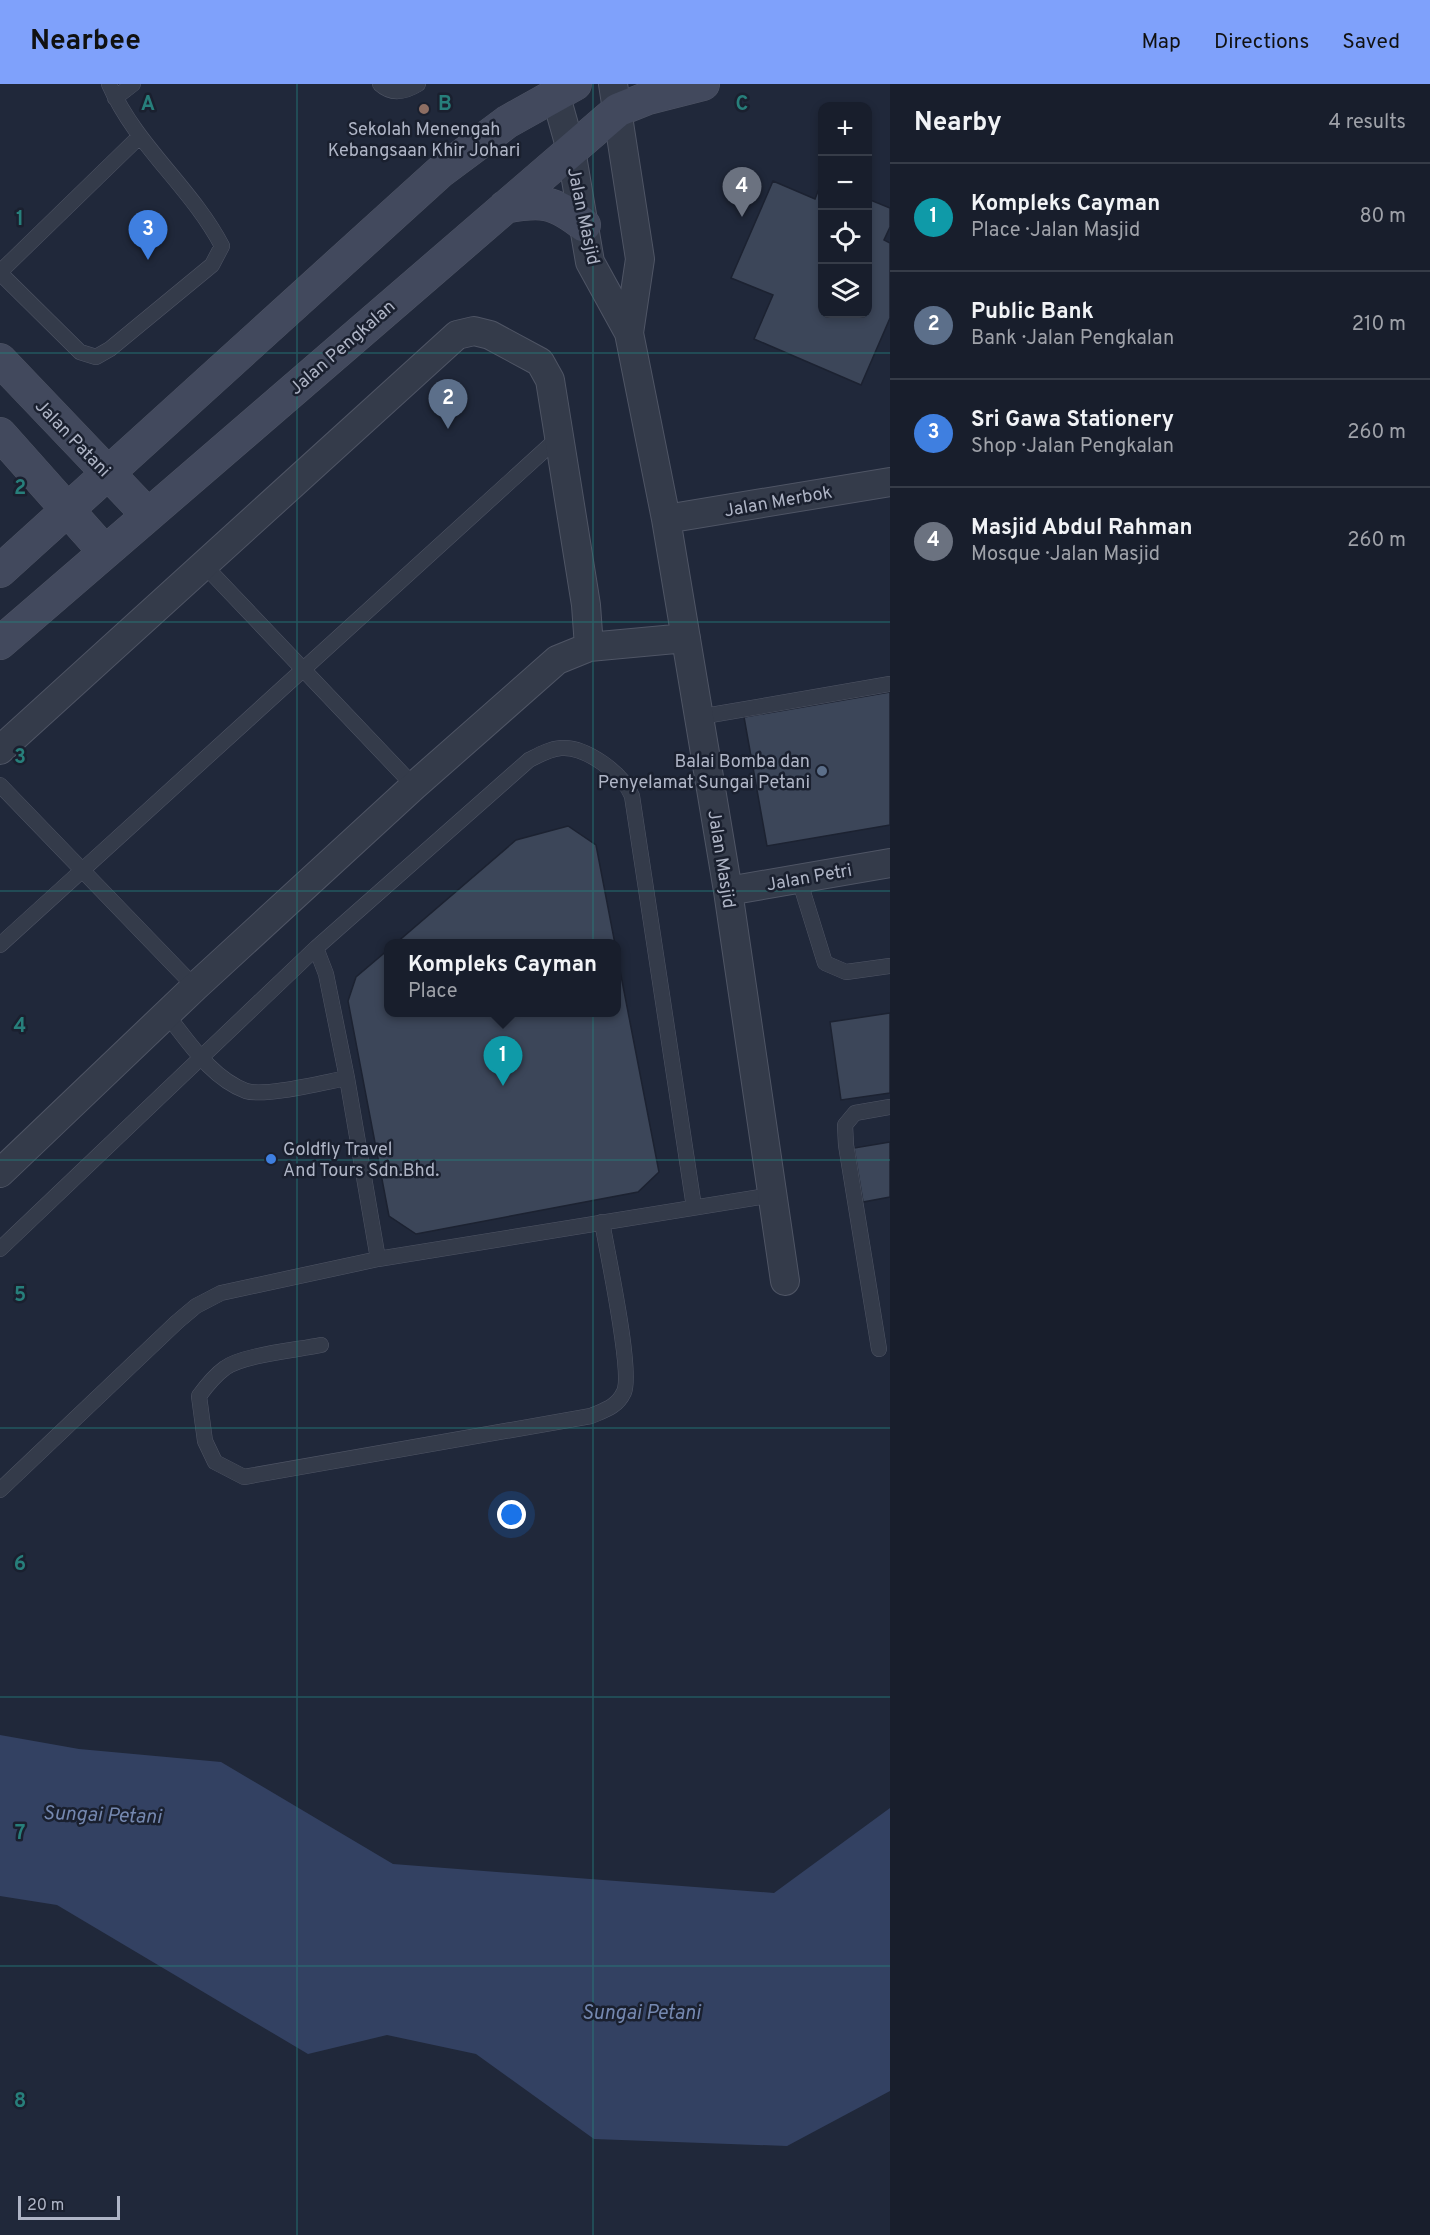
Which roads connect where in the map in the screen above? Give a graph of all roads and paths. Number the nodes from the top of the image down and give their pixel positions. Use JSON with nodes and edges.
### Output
{"nodes":[{"id":1,"x":133,"y":84,"type":"edge"},
{"id":2,"x":380,"y":84,"type":"edge"},
{"id":3,"x":418,"y":84,"type":"edge"},
{"id":4,"x":703,"y":84,"type":"edge"},
{"id":5,"x":565,"y":89,"type":"edge"},
{"id":6,"x":112,"y":91,"type":"edge"},
{"id":7,"x":616,"y":97,"type":"edge"},
{"id":8,"x":139,"y":137,"type":"junction"},
{"id":9,"x":570,"y":150,"type":"junction"},
{"id":10,"x":505,"y":207,"type":"junction"},
{"id":11,"x":584,"y":225,"type":"junction"},
{"id":12,"x":0,"y":273,"type":"edge"},
{"id":13,"x":629,"y":333,"type":"junction"},
{"id":14,"x":0,"y":360,"type":"edge"},
{"id":15,"x":0,"y":434,"type":"edge"},
{"id":16,"x":560,"y":436,"type":"junction"},
{"id":17,"x":108,"y":474,"type":"junction"},
{"id":18,"x":890,"y":482,"type":"edge"},
{"id":19,"x":68,"y":512,"type":"junction"},
{"id":20,"x":147,"y":514,"type":"junction"},
{"id":21,"x":666,"y":519,"type":"junction"},
{"id":22,"x":105,"y":552,"type":"junction"},
{"id":23,"x":204,"y":565,"type":"junction"},
{"id":24,"x":0,"y":571,"type":"edge"},
{"id":25,"x":686,"y":638,"type":"junction"},
{"id":26,"x":0,"y":643,"type":"edge"},
{"id":27,"x":589,"y":647,"type":"junction"},
{"id":28,"x":304,"y":672,"type":"junction"},
{"id":29,"x":890,"y":684,"type":"edge"},
{"id":30,"x":699,"y":717,"type":"junction"},
{"id":31,"x":0,"y":750,"type":"edge"},
{"id":32,"x":0,"y":785,"type":"edge"},
{"id":33,"x":414,"y":786,"type":"junction"},
{"id":34,"x":890,"y":863,"type":"edge"},
{"id":35,"x":83,"y":871,"type":"junction"},
{"id":36,"x":800,"y":879,"type":"junction"},
{"id":37,"x":728,"y":891,"type":"junction"},
{"id":38,"x":0,"y":945,"type":"edge"},
{"id":39,"x":316,"y":948,"type":"junction"},
{"id":40,"x":890,"y":966,"type":"edge"},
{"id":41,"x":195,"y":987,"type":"junction"},
{"id":42,"x":167,"y":1015,"type":"junction"},
{"id":43,"x":201,"y":1056,"type":"junction"},
{"id":44,"x":347,"y":1078,"type":"junction"},
{"id":45,"x":890,"y":1107,"type":"edge"},
{"id":46,"x":0,"y":1173,"type":"edge"},
{"id":47,"x":773,"y":1195,"type":"junction"},
{"id":48,"x":694,"y":1207,"type":"junction"},
{"id":49,"x":602,"y":1222,"type":"junction"},
{"id":50,"x":0,"y":1249,"type":"edge"},
{"id":51,"x":378,"y":1258,"type":"junction"},
{"id":52,"x":785,"y":1281,"type":"dead end"},
{"id":53,"x":321,"y":1345,"type":"dead end"},
{"id":54,"x":879,"y":1349,"type":"dead end"},
{"id":55,"x":0,"y":1490,"type":"edge"}],
"edges":[{"from":1,"to":6,"type":"lane"},
{"from":2,"to":3,"type":"lane"},
{"from":4,"to":7,"type":"main road","name":"Jalan Pengkalan"},
{"from":5,"to":9,"type":"street","name":"Jalan Masjid"},
{"from":5,"to":17,"type":"main road"},
{"from":6,"to":8,"type":"lane"},
{"from":7,"to":9,"type":"main road","name":"Jalan Pengkalan"},
{"from":7,"to":13,"type":"street","name":"Jalan Masjid"},
{"from":8,"to":12,"type":"lane"},
{"from":8,"to":12,"type":"lane"},
{"from":9,"to":10,"type":"main road","name":"Jalan Pengkalan"},
{"from":9,"to":11,"type":"street","name":"Jalan Masjid"},
{"from":10,"to":11,"type":"main road"},
{"from":10,"to":20,"type":"main road","name":"Jalan Pengkalan"},
{"from":11,"to":13,"type":"street","name":"Jalan Masjid"},
{"from":13,"to":21,"type":"street","name":"Jalan Masjid"},
{"from":14,"to":17,"type":"main road","name":"Jalan Patani"},
{"from":15,"to":19,"type":"main road"},
{"from":16,"to":23,"type":"street"},
{"from":16,"to":27,"type":"street"},
{"from":16,"to":28,"type":"lane"},
{"from":17,"to":19,"type":"main road"},
{"from":17,"to":20,"type":"main road","name":"Jalan Patani"},
{"from":18,"to":21,"type":"street","name":"Jalan Merbok"},
{"from":19,"to":22,"type":"main road"},
{"from":19,"to":24,"type":"main road"},
{"from":20,"to":22,"type":"main road","name":"Jalan Pengkalan"},
{"from":21,"to":25,"type":"street","name":"Jalan Masjid"},
{"from":22,"to":26,"type":"main road","name":"Jalan Pengkalan"},
{"from":23,"to":28,"type":"lane"},
{"from":23,"to":31,"type":"street"},
{"from":25,"to":27,"type":"street"},
{"from":25,"to":30,"type":"street","name":"Jalan Masjid"},
{"from":27,"to":33,"type":"street"},
{"from":28,"to":33,"type":"lane"},
{"from":28,"to":35,"type":"lane"},
{"from":29,"to":30,"type":"lane"},
{"from":30,"to":37,"type":"street","name":"Jalan Masjid"},
{"from":32,"to":35,"type":"lane"},
{"from":33,"to":41,"type":"street"},
{"from":34,"to":36,"type":"street","name":"Jalan Petri"},
{"from":35,"to":38,"type":"lane"},
{"from":35,"to":41,"type":"lane"},
{"from":36,"to":37,"type":"street","name":"Jalan Petri"},
{"from":36,"to":40,"type":"lane"},
{"from":37,"to":47,"type":"street","name":"Jalan Masjid"},
{"from":39,"to":43,"type":"lane"},
{"from":39,"to":44,"type":"lane"},
{"from":39,"to":48,"type":"lane"},
{"from":41,"to":42,"type":"street"},
{"from":42,"to":43,"type":"lane"},
{"from":42,"to":46,"type":"street"},
{"from":43,"to":44,"type":"lane"},
{"from":43,"to":50,"type":"lane"},
{"from":44,"to":51,"type":"lane"},
{"from":45,"to":54,"type":"lane"},
{"from":47,"to":48,"type":"lane"},
{"from":47,"to":52,"type":"street","name":"Jalan Masjid"},
{"from":48,"to":49,"type":"lane"},
{"from":49,"to":51,"type":"lane"},
{"from":49,"to":53,"type":"lane"},
{"from":51,"to":55,"type":"lane"}]}
